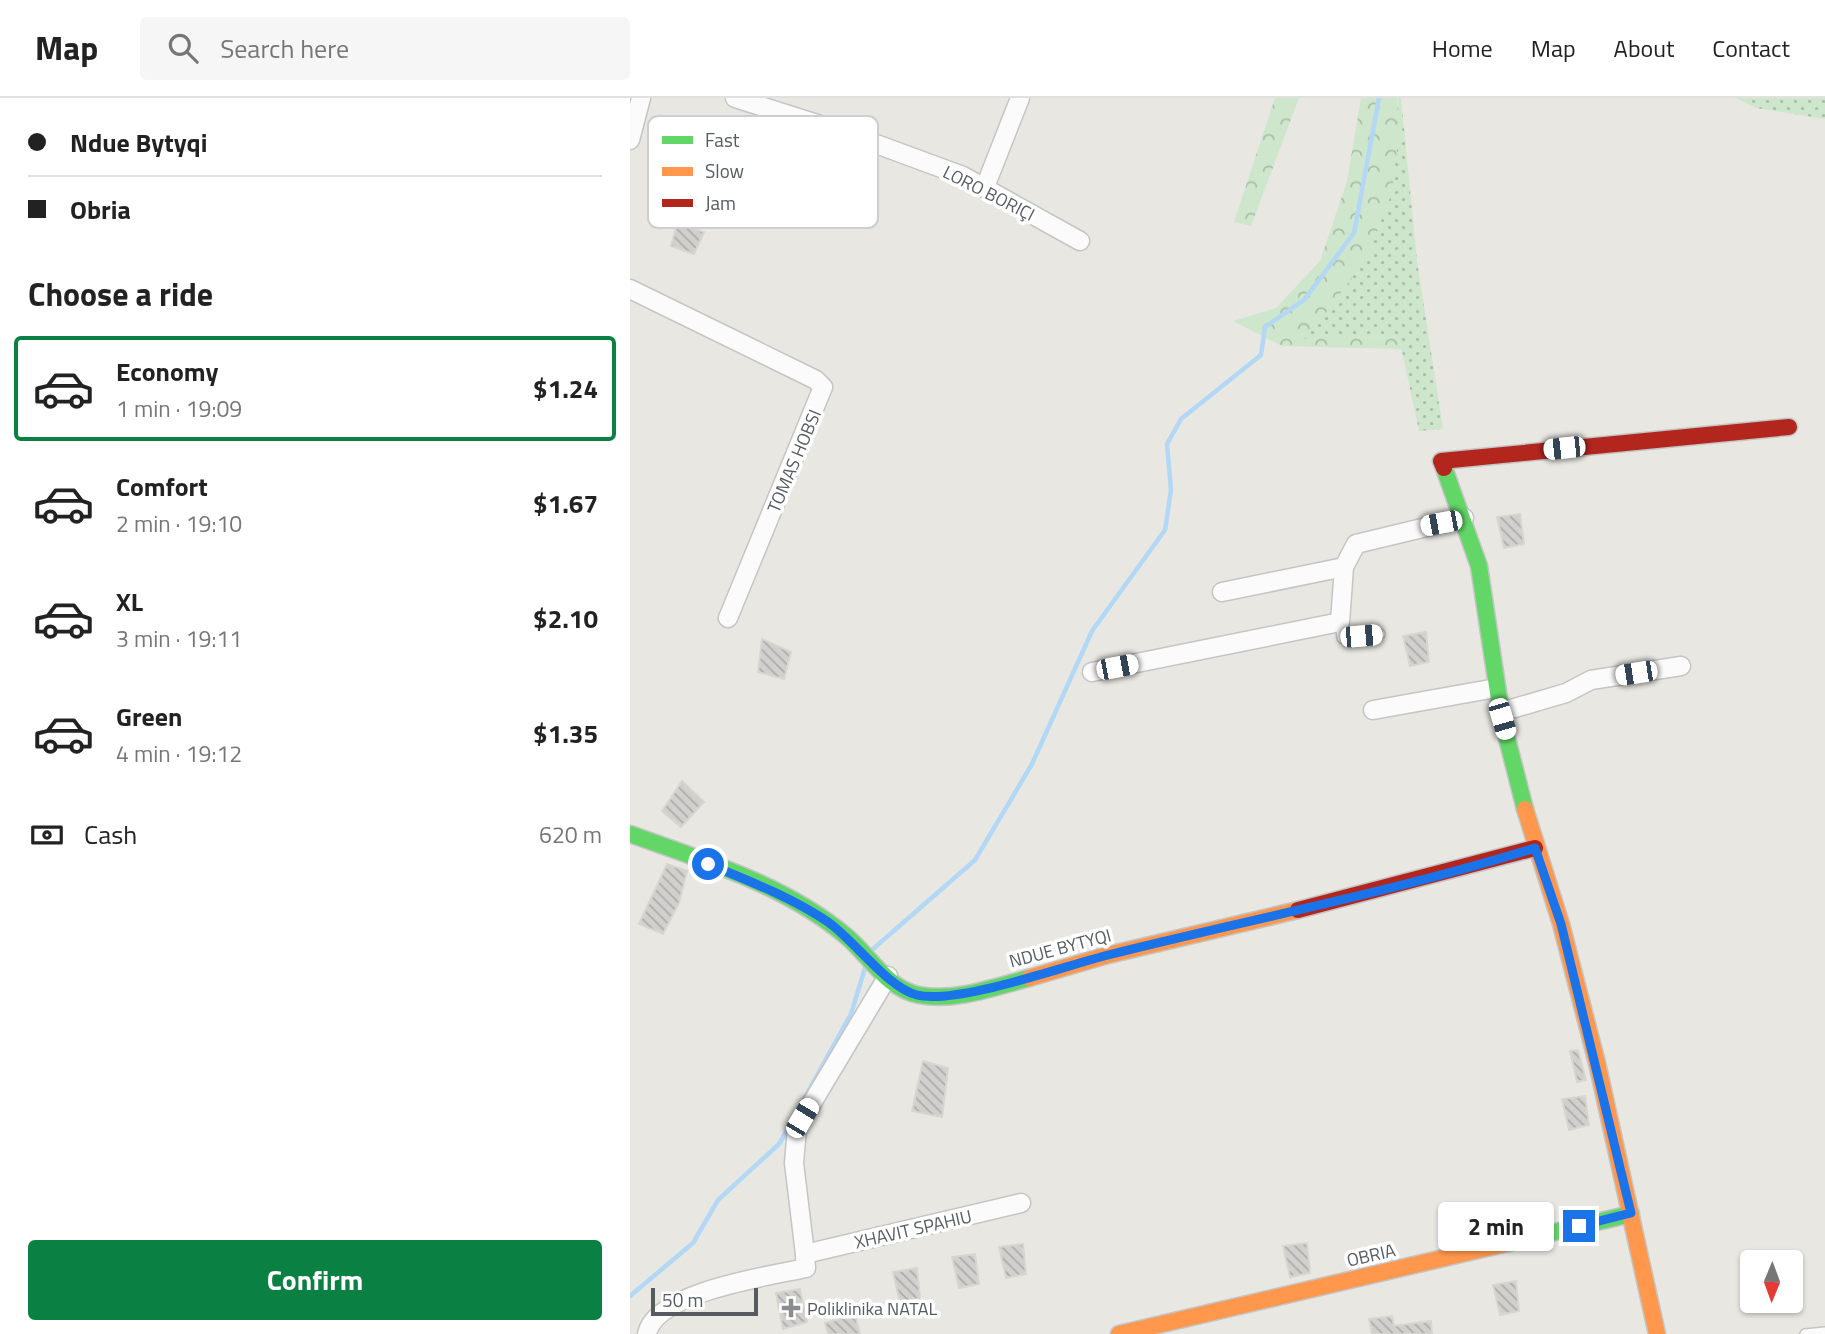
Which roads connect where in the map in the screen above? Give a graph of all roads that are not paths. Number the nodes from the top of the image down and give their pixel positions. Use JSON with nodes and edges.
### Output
{"nodes":[{"id":1,"x":641,"y":98,"type":"edge"},
{"id":2,"x":735,"y":98,"type":"edge"},
{"id":3,"x":1020,"y":98,"type":"edge"},
{"id":4,"x":792,"y":116,"type":"edge"},
{"id":5,"x":630,"y":140,"type":"edge"},
{"id":6,"x":878,"y":145,"type":"edge"},
{"id":7,"x":985,"y":187,"type":"junction"},
{"id":8,"x":1080,"y":241,"type":"dead end"},
{"id":9,"x":630,"y":289,"type":"edge"},
{"id":10,"x":1789,"y":427,"type":"dead end"},
{"id":11,"x":1464,"y":518,"type":"junction"},
{"id":12,"x":1344,"y":567,"type":"junction"},
{"id":13,"x":1222,"y":592,"type":"dead end"},
{"id":14,"x":728,"y":618,"type":"dead end"},
{"id":15,"x":1340,"y":622,"type":"junction"},
{"id":16,"x":1380,"y":634,"type":"dead end"},
{"id":17,"x":1681,"y":666,"type":"dead end"},
{"id":18,"x":1092,"y":672,"type":"dead end"},
{"id":19,"x":1496,"y":688,"type":"junction"},
{"id":20,"x":1373,"y":710,"type":"dead end"},
{"id":21,"x":1501,"y":712,"type":"junction"},
{"id":22,"x":630,"y":834,"type":"edge"},
{"id":23,"x":1535,"y":848,"type":"junction"},
{"id":24,"x":888,"y":976,"type":"junction"},
{"id":25,"x":1021,"y":1203,"type":"dead end"},
{"id":26,"x":1631,"y":1213,"type":"junction"},
{"id":27,"x":805,"y":1254,"type":"junction"},
{"id":28,"x":1825,"y":1332,"type":"edge"},
{"id":29,"x":647,"y":1334,"type":"edge"},
{"id":30,"x":1119,"y":1334,"type":"edge"},
{"id":31,"x":1657,"y":1334,"type":"edge"},
{"id":32,"x":1805,"y":1334,"type":"edge"}],
"edges":[{"from":1,"to":5,"type":"street"},
{"from":2,"to":4,"type":"street","name":"LORO BORIÇI"},
{"from":3,"to":7,"type":"street"},
{"from":6,"to":7,"type":"street","name":"LORO BORIÇI"},
{"from":7,"to":8,"type":"street","name":"LORO BORIÇI"},
{"from":9,"to":14,"type":"street","name":"TOMAS HOBSI"},
{"from":10,"to":11,"type":"street"},
{"from":11,"to":12,"type":"street"},
{"from":11,"to":19,"type":"street"},
{"from":12,"to":13,"type":"street"},
{"from":12,"to":15,"type":"street"},
{"from":15,"to":16,"type":"lane"},
{"from":15,"to":18,"type":"street"},
{"from":17,"to":21,"type":"street"},
{"from":19,"to":20,"type":"street"},
{"from":19,"to":21,"type":"street"},
{"from":21,"to":23,"type":"street"},
{"from":22,"to":24,"type":"street","name":"NDUE BYTYQI"},
{"from":23,"to":24,"type":"street","name":"NDUE BYTYQI"},
{"from":23,"to":26,"type":"street"},
{"from":24,"to":27,"type":"street"},
{"from":25,"to":27,"type":"street","name":"XHAVIT SPAHIU"},
{"from":26,"to":30,"type":"street","name":"OBRIA"},
{"from":26,"to":31,"type":"street"},
{"from":27,"to":29,"type":"street"},
{"from":28,"to":32,"type":"lane"}]}
